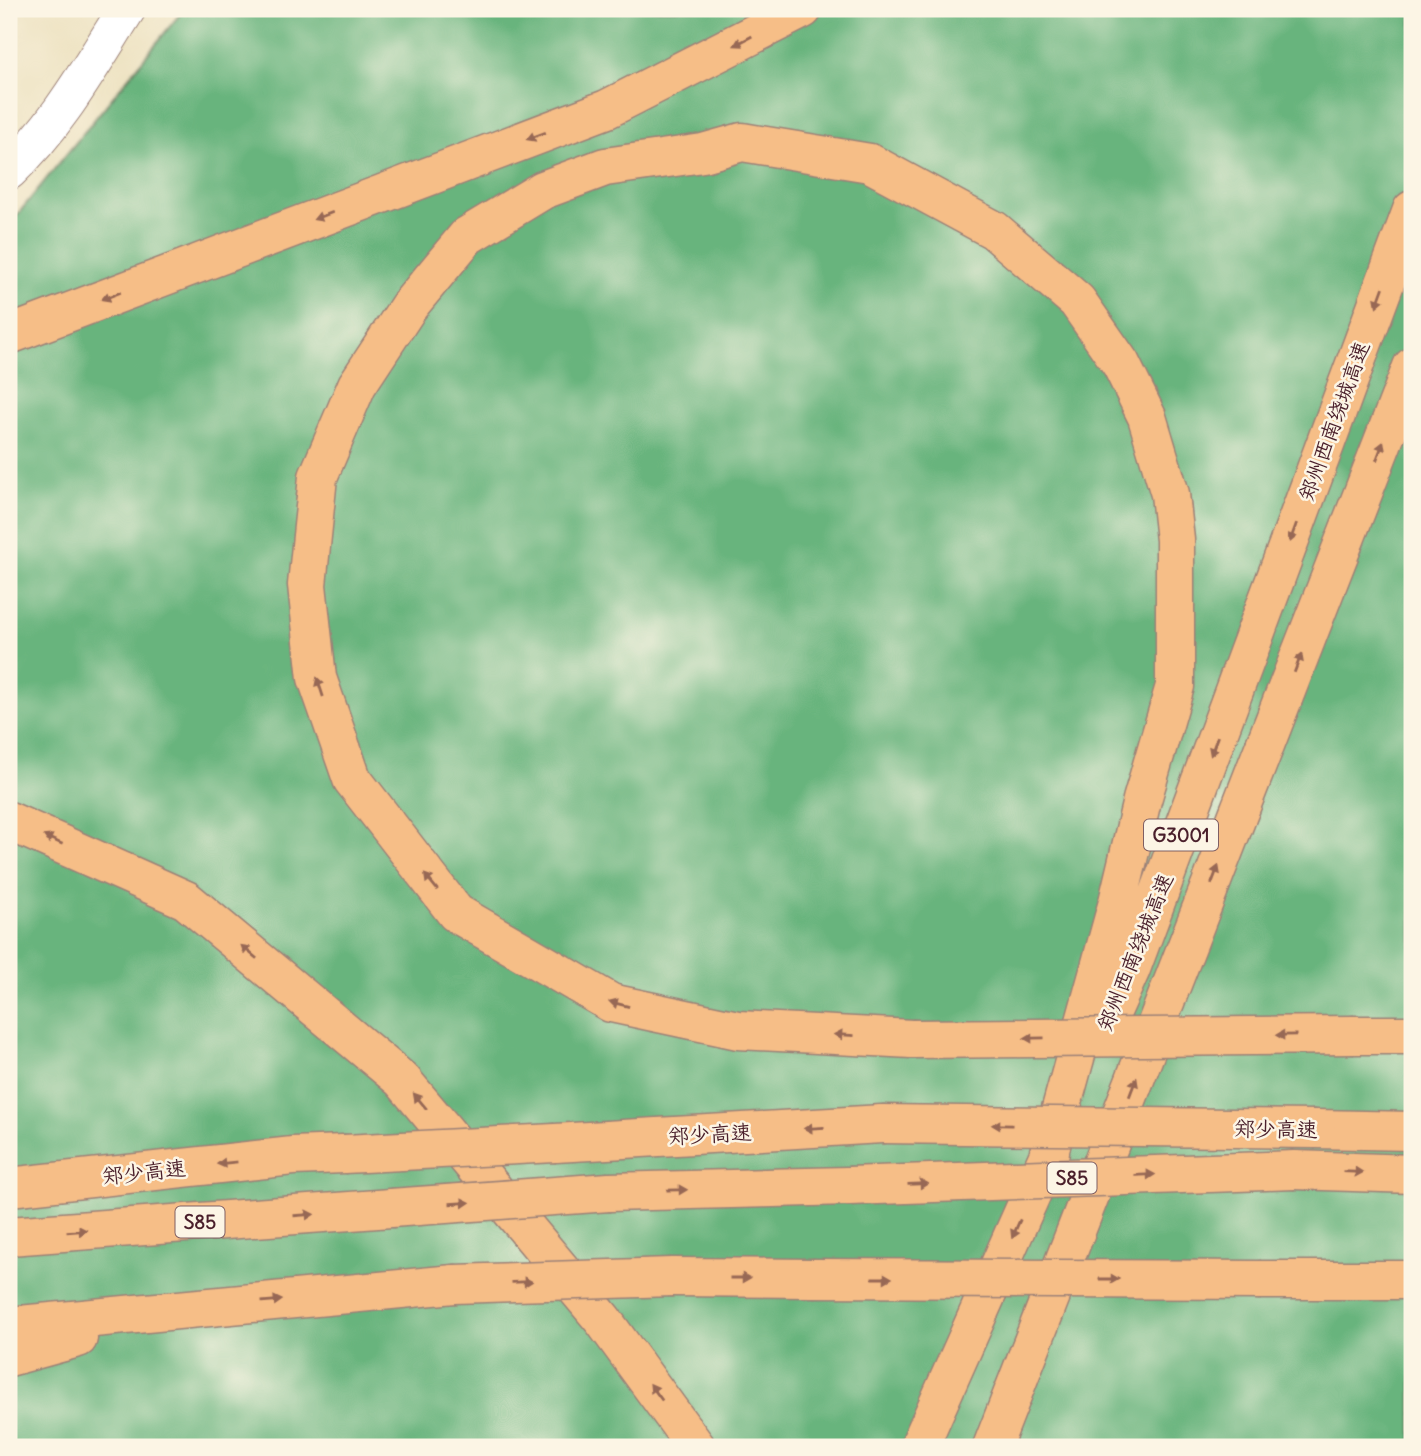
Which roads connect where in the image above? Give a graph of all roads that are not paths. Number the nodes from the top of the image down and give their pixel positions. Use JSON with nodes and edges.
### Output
{"nodes":[{"id":1,"x":127,"y":9,"type":"edge"},
{"id":2,"x":803,"y":9,"type":"edge"},
{"id":3,"x":9,"y":171,"type":"edge"},
{"id":4,"x":1412,"y":210,"type":"edge"},
{"id":5,"x":9,"y":335,"type":"edge"},
{"id":6,"x":1412,"y":367,"type":"edge"},
{"id":7,"x":9,"y":821,"type":"edge"},
{"id":8,"x":1412,"y":1035,"type":"edge"},
{"id":9,"x":1412,"y":1131,"type":"edge"},
{"id":10,"x":1048,"y":1156,"type":"junction"},
{"id":11,"x":1412,"y":1174,"type":"edge"},
{"id":12,"x":9,"y":1187,"type":"edge"},
{"id":13,"x":9,"y":1236,"type":"edge"},
{"id":14,"x":1355,"y":1280,"type":"junction"},
{"id":15,"x":1412,"y":1280,"type":"edge"},
{"id":16,"x":1412,"y":1289,"type":"edge"},
{"id":17,"x":217,"y":1306,"type":"junction"},
{"id":18,"x":9,"y":1326,"type":"edge"},
{"id":19,"x":1038,"y":1332,"type":"junction"},
{"id":20,"x":9,"y":1357,"type":"edge"},
{"id":21,"x":695,"y":1447,"type":"edge"},
{"id":22,"x":919,"y":1447,"type":"edge"},
{"id":23,"x":992,"y":1447,"type":"edge"},
{"id":24,"x":1024,"y":1447,"type":"edge"}],
"edges":[{"from":1,"to":3,"type":"street"},
{"from":2,"to":5,"type":"highway","one_way":true},
{"from":4,"to":10,"type":"highway","name":"郑州西南绕城高速","number":"G3001","one_way":true},
{"from":19,"to":6,"type":"highway","number":"G3001","one_way":true},
{"from":21,"to":7,"type":"highway","one_way":true},
{"from":8,"to":10,"type":"highway","one_way":true,"bridge":true},
{"from":9,"to":12,"type":"highway","name":"郑少高速","one_way":true,"bridge":true},
{"from":10,"to":22,"type":"highway","name":"郑州西南绕城高速","number":"G3001","one_way":true},
{"from":13,"to":11,"type":"highway","name":"郑少高速","number":"S85","one_way":true,"bridge":true},
{"from":14,"to":15,"type":"highway"},
{"from":14,"to":16,"type":"highway"},
{"from":17,"to":14,"type":"highway","one_way":true,"bridge":true},
{"from":17,"to":18,"type":"highway"},
{"from":17,"to":20,"type":"highway"},
{"from":19,"to":23,"type":"highway","number":"G3001"},
{"from":19,"to":24,"type":"highway"}]}
